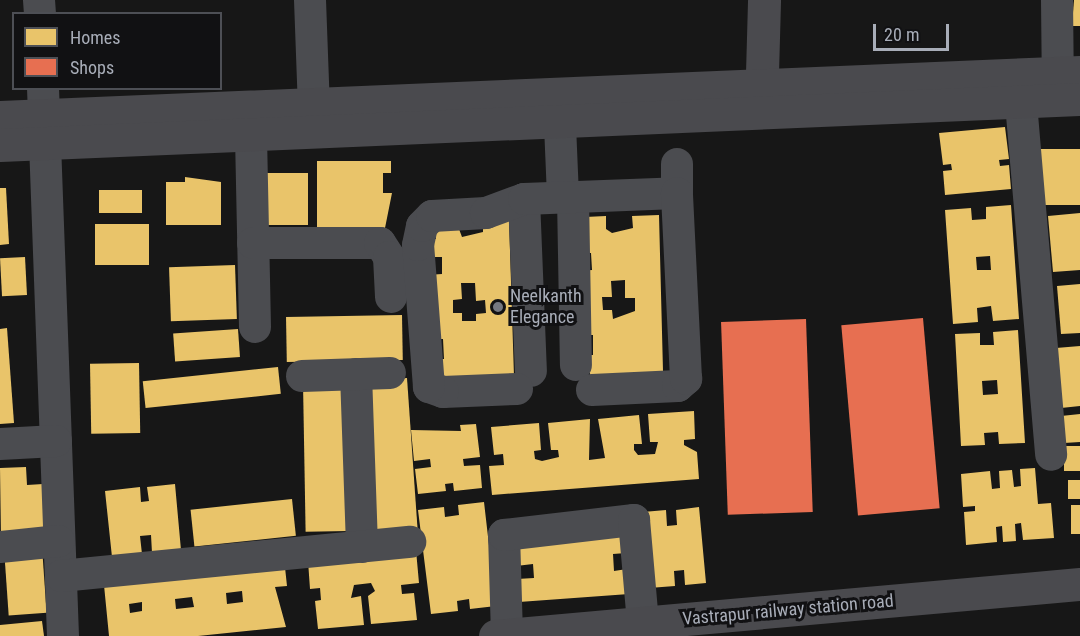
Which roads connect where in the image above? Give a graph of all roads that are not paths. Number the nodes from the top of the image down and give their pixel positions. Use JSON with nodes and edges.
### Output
{"nodes":[{"id":1,"x":310,"y":0,"type":"edge"},
{"id":2,"x":764,"y":0,"type":"edge"},
{"id":3,"x":1057,"y":0,"type":"edge"},
{"id":4,"x":1069,"y":86,"type":"edge"},
{"id":5,"x":762,"y":102,"type":"junction"},
{"id":6,"x":1021,"y":103,"type":"junction"},
{"id":7,"x":314,"y":108,"type":"junction"},
{"id":8,"x":43,"y":115,"type":"edge"},
{"id":9,"x":0,"y":117,"type":"edge"},
{"id":10,"x":560,"y":125,"type":"junction"},
{"id":11,"x":251,"y":136,"type":"junction"},
{"id":12,"x":0,"y":145,"type":"edge"},
{"id":13,"x":568,"y":197,"type":"junction"},
{"id":14,"x":524,"y":199,"type":"junction"},
{"id":15,"x":253,"y":243,"type":"junction"},
{"id":16,"x":391,"y":297,"type":"dead end"},
{"id":17,"x":255,"y":327,"type":"dead end"},
{"id":18,"x":390,"y":373,"type":"dead end"},
{"id":19,"x":356,"y":374,"type":"junction"},
{"id":20,"x":302,"y":376,"type":"dead end"},
{"id":21,"x":56,"y":441,"type":"junction"},
{"id":22,"x":0,"y":444,"type":"edge"},
{"id":23,"x":1051,"y":455,"type":"dead end"},
{"id":24,"x":59,"y":541,"type":"junction"},
{"id":25,"x":410,"y":542,"type":"dead end"},
{"id":26,"x":0,"y":547,"type":"edge"},
{"id":27,"x":362,"y":547,"type":"junction"},
{"id":28,"x":61,"y":576,"type":"junction"},
{"id":29,"x":1080,"y":584,"type":"edge"},
{"id":30,"x":644,"y":623,"type":"junction"},
{"id":31,"x":501,"y":635,"type":"edge"},
{"id":32,"x":63,"y":636,"type":"edge"}],
"edges":[{"from":1,"to":7,"type":"street"},
{"from":2,"to":5,"type":"street"},
{"from":3,"to":4,"type":"street"},
{"from":4,"to":5,"type":"street"},
{"from":4,"to":6,"type":"street"},
{"from":5,"to":6,"type":"street"},
{"from":5,"to":7,"type":"street"},
{"from":5,"to":10,"type":"street"},
{"from":6,"to":23,"type":"street"},
{"from":7,"to":8,"type":"street"},
{"from":8,"to":9,"type":"street"},
{"from":8,"to":11,"type":"street"},
{"from":8,"to":12,"type":"street"},
{"from":8,"to":21,"type":"street"},
{"from":10,"to":11,"type":"street"},
{"from":10,"to":13,"type":"street"},
{"from":11,"to":15,"type":"street"},
{"from":13,"to":13,"type":"street"},
{"from":13,"to":14,"type":"street"},
{"from":14,"to":14,"type":"street"},
{"from":15,"to":16,"type":"street"},
{"from":15,"to":17,"type":"street"},
{"from":18,"to":19,"type":"street"},
{"from":19,"to":20,"type":"street"},
{"from":19,"to":27,"type":"street"},
{"from":21,"to":22,"type":"street"},
{"from":21,"to":24,"type":"street"},
{"from":24,"to":26,"type":"street"},
{"from":24,"to":28,"type":"street"},
{"from":25,"to":27,"type":"street"},
{"from":27,"to":28,"type":"street"},
{"from":28,"to":32,"type":"street"},
{"from":29,"to":30,"type":"street","name":"Vastrapur railway station road"},
{"from":30,"to":31,"type":"street","name":"Vastrapur railway station road"},
{"from":30,"to":31,"type":"street"}]}
